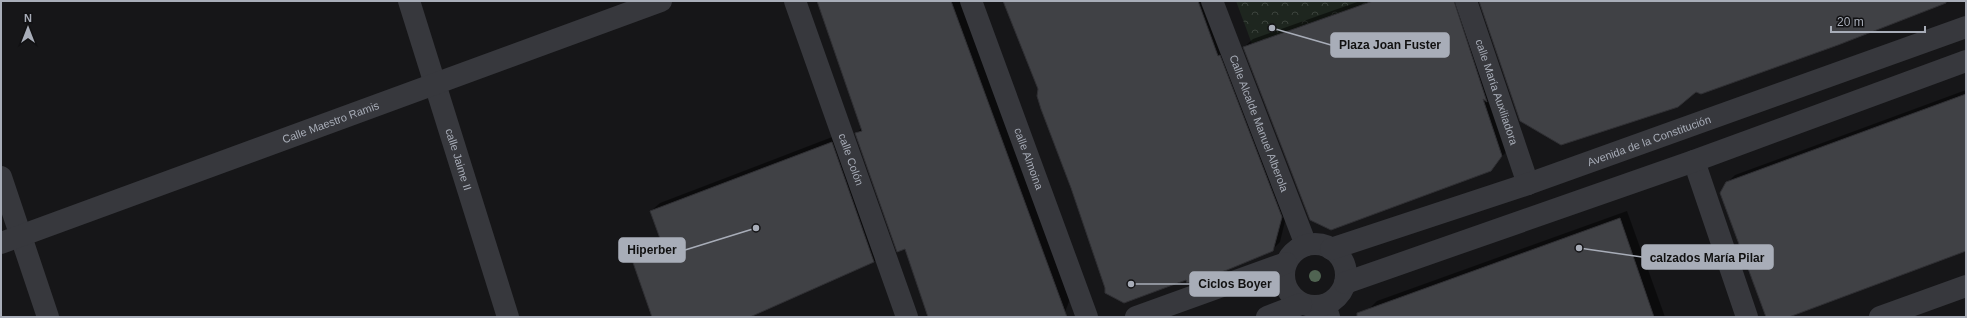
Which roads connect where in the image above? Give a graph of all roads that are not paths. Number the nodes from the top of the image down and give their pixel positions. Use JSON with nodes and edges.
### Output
{"nodes":[{"id":1,"x":409,"y":1,"type":"edge"},
{"id":2,"x":661,"y":1,"type":"edge"},
{"id":3,"x":795,"y":1,"type":"edge"},
{"id":4,"x":971,"y":1,"type":"edge"},
{"id":5,"x":1212,"y":1,"type":"edge"},
{"id":6,"x":1466,"y":1,"type":"edge"},
{"id":7,"x":1966,"y":27,"type":"edge"},
{"id":8,"x":1966,"y":61,"type":"edge"},
{"id":9,"x":435,"y":84,"type":"junction"},
{"id":10,"x":1694,"y":161,"type":"junction"},
{"id":11,"x":1,"y":177,"type":"edge"},
{"id":12,"x":1528,"y":184,"type":"junction"},
{"id":13,"x":11,"y":240,"type":"edge"},
{"id":14,"x":1306,"y":245,"type":"junction"},
{"id":15,"x":1331,"y":248,"type":"junction"},
{"id":16,"x":1286,"y":263,"type":"junction"},
{"id":17,"x":1345,"y":283,"type":"junction"},
{"id":18,"x":1966,"y":286,"type":"edge"},
{"id":19,"x":1301,"y":304,"type":"junction"},
{"id":20,"x":1327,"y":311,"type":"edge"},
{"id":21,"x":48,"y":317,"type":"edge"},
{"id":22,"x":508,"y":317,"type":"edge"},
{"id":23,"x":907,"y":317,"type":"edge"},
{"id":24,"x":1087,"y":317,"type":"edge"},
{"id":25,"x":1136,"y":317,"type":"edge"},
{"id":26,"x":1267,"y":317,"type":"edge"},
{"id":27,"x":1747,"y":317,"type":"edge"},
{"id":28,"x":1880,"y":317,"type":"edge"}],
"edges":[{"from":1,"to":9,"type":"street","name":"calle Jaime II"},
{"from":2,"to":9,"type":"street","name":"Calle Maestro Ramis"},
{"from":3,"to":23,"type":"street","name":"calle Colón"},
{"from":4,"to":24,"type":"street","name":"calle Almoina"},
{"from":5,"to":14,"type":"street","name":"Calle Alcalde Manuel Alberola"},
{"from":6,"to":12,"type":"street","name":"calle María Auxiliadora"},
{"from":7,"to":12,"type":"street","name":"Avenida de la Constitución"},
{"from":8,"to":10,"type":"street"},
{"from":9,"to":13,"type":"street","name":"Calle Maestro Ramis"},
{"from":9,"to":22,"type":"street","name":"calle Jaime II"},
{"from":10,"to":17,"type":"street"},
{"from":10,"to":27,"type":"street"},
{"from":11,"to":13,"type":"street"},
{"from":12,"to":15,"type":"street","name":"Avenida de la Constitución"},
{"from":13,"to":21,"type":"street"},
{"from":14,"to":15,"type":"street"},
{"from":14,"to":16,"type":"street"},
{"from":15,"to":17,"type":"street"},
{"from":16,"to":19,"type":"street"},
{"from":16,"to":25,"type":"street"},
{"from":17,"to":20,"type":"street"},
{"from":18,"to":28,"type":"street"},
{"from":19,"to":20,"type":"street"},
{"from":19,"to":26,"type":"street"}]}
